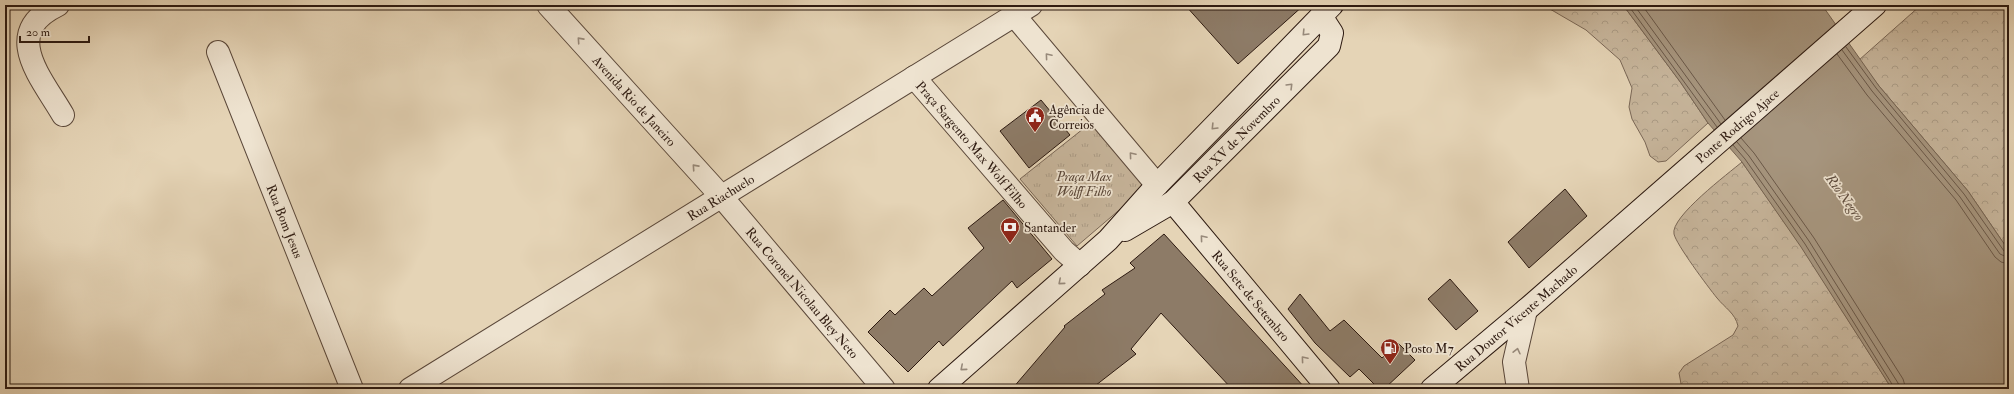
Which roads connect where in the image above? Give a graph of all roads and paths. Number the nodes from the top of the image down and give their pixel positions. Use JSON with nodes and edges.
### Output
{"nodes":[{"id":1,"x":58,"y":5,"type":"edge"},
{"id":2,"x":548,"y":5,"type":"edge"},
{"id":3,"x":1875,"y":5,"type":"edge"},
{"id":4,"x":1022,"y":10,"type":"edge"},
{"id":5,"x":1326,"y":10,"type":"edge"},
{"id":6,"x":218,"y":52,"type":"dead end"},
{"id":7,"x":914,"y":77,"type":"junction"},
{"id":8,"x":63,"y":115,"type":"dead end"},
{"id":9,"x":1157,"y":185,"type":"junction"},
{"id":10,"x":721,"y":196,"type":"junction"},
{"id":11,"x":1174,"y":202,"type":"junction"},
{"id":12,"x":1108,"y":240,"type":"junction"},
{"id":13,"x":1599,"y":246,"type":"joint"},
{"id":14,"x":1080,"y":265,"type":"junction"},
{"id":15,"x":1526,"y":310,"type":"junction"},
{"id":16,"x":352,"y":389,"type":"edge"},
{"id":17,"x":410,"y":389,"type":"edge"},
{"id":18,"x":884,"y":389,"type":"edge"},
{"id":19,"x":939,"y":389,"type":"edge"},
{"id":20,"x":1329,"y":389,"type":"edge"},
{"id":21,"x":1432,"y":389,"type":"edge"},
{"id":22,"x":1518,"y":389,"type":"edge"}],
"edges":[{"from":1,"to":8,"type":"street"},
{"from":10,"to":2,"type":"street","name":"Avenida Rio de Janeiro","one_way":true},
{"from":3,"to":13,"type":"street","name":"Ponte Rodrigo Ajace"},
{"from":4,"to":7,"type":"street","name":"Rua Riachuelo"},
{"from":9,"to":4,"type":"street","one_way":true},
{"from":5,"to":9,"type":"street","name":"Rua XV de Novembro","one_way":true},
{"from":11,"to":5,"type":"street","name":"Rua XV de Novembro","one_way":true},
{"from":6,"to":16,"type":"street","name":"Rua Bom Jesus"},
{"from":7,"to":10,"type":"street","name":"Rua Riachuelo"},
{"from":7,"to":14,"type":"street","name":"Praça Sargento Max Wolf Filho"},
{"from":9,"to":12,"type":"street","name":"Rua XV de Novembro"},
{"from":10,"to":17,"type":"street","name":"Rua Riachuelo"},
{"from":10,"to":18,"type":"street","name":"Rua Coronel Nicolau Bley Neto"},
{"from":11,"to":12,"type":"street","name":"Rua XV de Novembro"},
{"from":20,"to":11,"type":"street","name":"Rua Sete de Setembro","one_way":true},
{"from":12,"to":14,"type":"street","name":"Rua XV de Novembro"},
{"from":13,"to":15,"type":"street","name":"Rua Doutor Vicente Machado"},
{"from":14,"to":19,"type":"street","name":"Rua XV de Novembro","one_way":true},
{"from":15,"to":21,"type":"street","name":"Rua Doutor Vicente Machado"},
{"from":22,"to":15,"type":"street","one_way":true}]}
